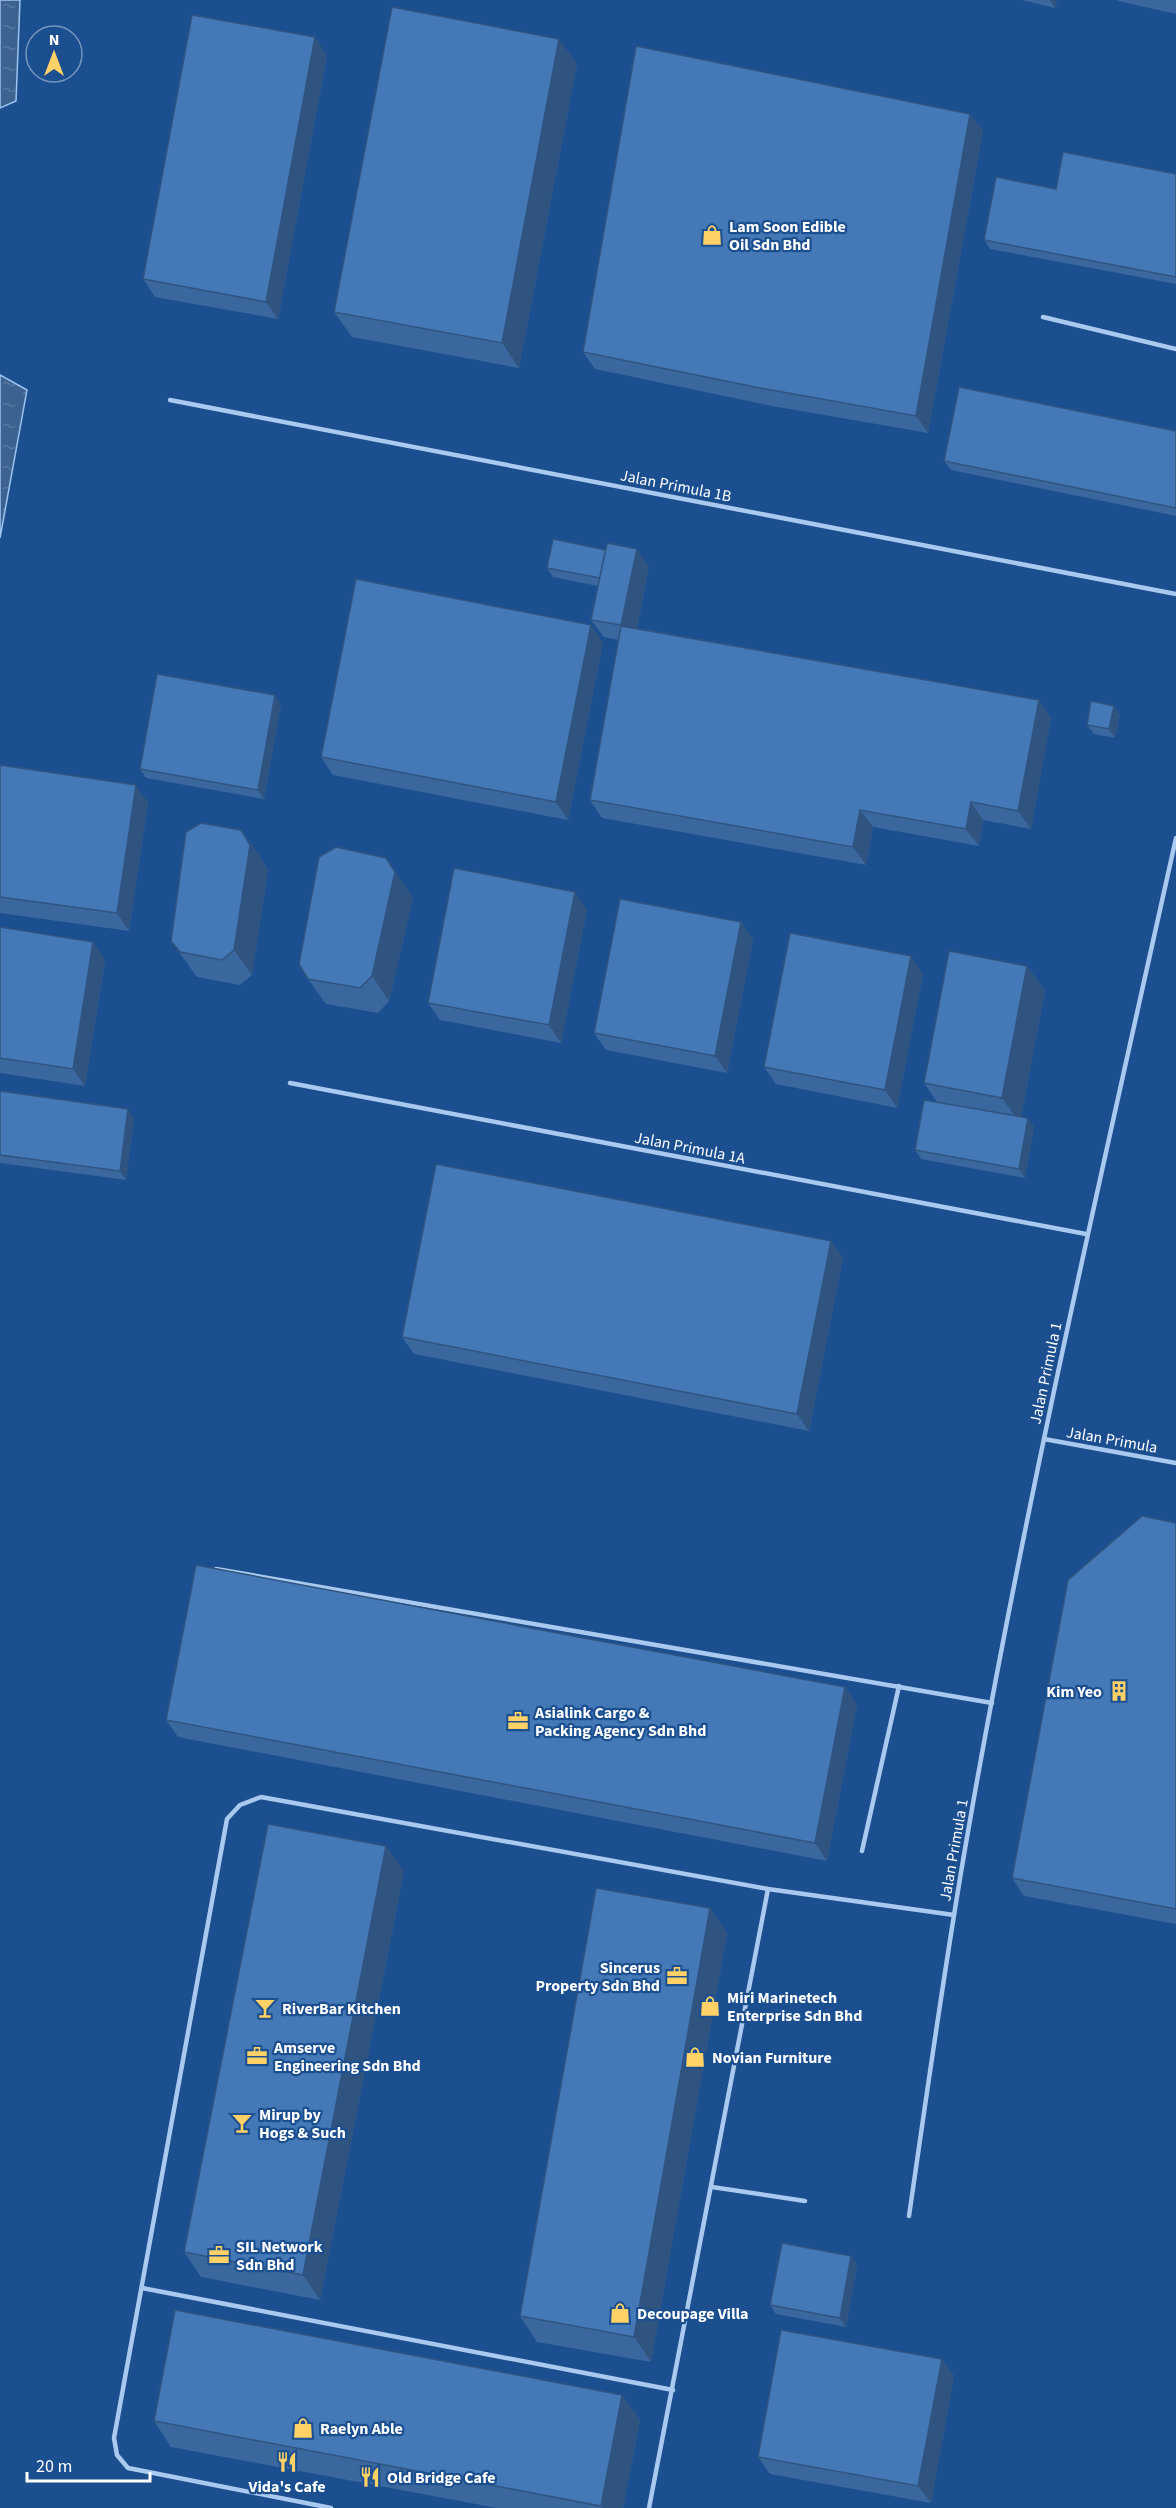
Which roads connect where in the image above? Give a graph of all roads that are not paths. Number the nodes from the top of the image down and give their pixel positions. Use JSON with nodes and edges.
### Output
{"nodes":[{"id":1,"x":1043,"y":317,"type":"dead end"},
{"id":2,"x":1176,"y":349,"type":"edge"},
{"id":3,"x":170,"y":400,"type":"dead end"},
{"id":4,"x":1176,"y":594,"type":"edge"},
{"id":5,"x":1176,"y":838,"type":"edge"},
{"id":6,"x":290,"y":1083,"type":"dead end"},
{"id":7,"x":1086,"y":1234,"type":"junction"},
{"id":8,"x":1044,"y":1439,"type":"junction"},
{"id":9,"x":1176,"y":1463,"type":"edge"},
{"id":10,"x":207,"y":1567,"type":"edge"},
{"id":11,"x":899,"y":1686,"type":"junction"},
{"id":12,"x":992,"y":1703,"type":"junction"},
{"id":13,"x":862,"y":1851,"type":"dead end"},
{"id":14,"x":768,"y":1889,"type":"junction"},
{"id":15,"x":954,"y":1915,"type":"junction"},
{"id":16,"x":712,"y":2187,"type":"junction"},
{"id":17,"x":805,"y":2201,"type":"dead end"},
{"id":18,"x":909,"y":2216,"type":"dead end"},
{"id":19,"x":142,"y":2288,"type":"junction"},
{"id":20,"x":673,"y":2390,"type":"junction"},
{"id":21,"x":331,"y":2508,"type":"edge"},
{"id":22,"x":649,"y":2508,"type":"edge"}],
"edges":[{"from":1,"to":2,"type":"lane"},
{"from":3,"to":4,"type":"lane","name":"Jalan Primula 1B"},
{"from":5,"to":7,"type":"lane","name":"Jalan Primula 1"},
{"from":6,"to":7,"type":"lane","name":"Jalan Primula 1A"},
{"from":7,"to":8,"type":"lane","name":"Jalan Primula 1"},
{"from":8,"to":9,"type":"lane","name":"Jalan Primula"},
{"from":8,"to":12,"type":"lane","name":"Jalan Primula 1"},
{"from":10,"to":11,"type":"lane"},
{"from":11,"to":12,"type":"lane"},
{"from":11,"to":13,"type":"lane"},
{"from":12,"to":15,"type":"lane","name":"Jalan Primula 1"},
{"from":14,"to":15,"type":"lane"},
{"from":14,"to":16,"type":"lane"},
{"from":14,"to":19,"type":"lane"},
{"from":15,"to":18,"type":"lane","name":"Jalan Primula 1"},
{"from":16,"to":17,"type":"lane"},
{"from":16,"to":20,"type":"lane"},
{"from":19,"to":20,"type":"lane"},
{"from":19,"to":21,"type":"lane"},
{"from":20,"to":22,"type":"lane"}]}
